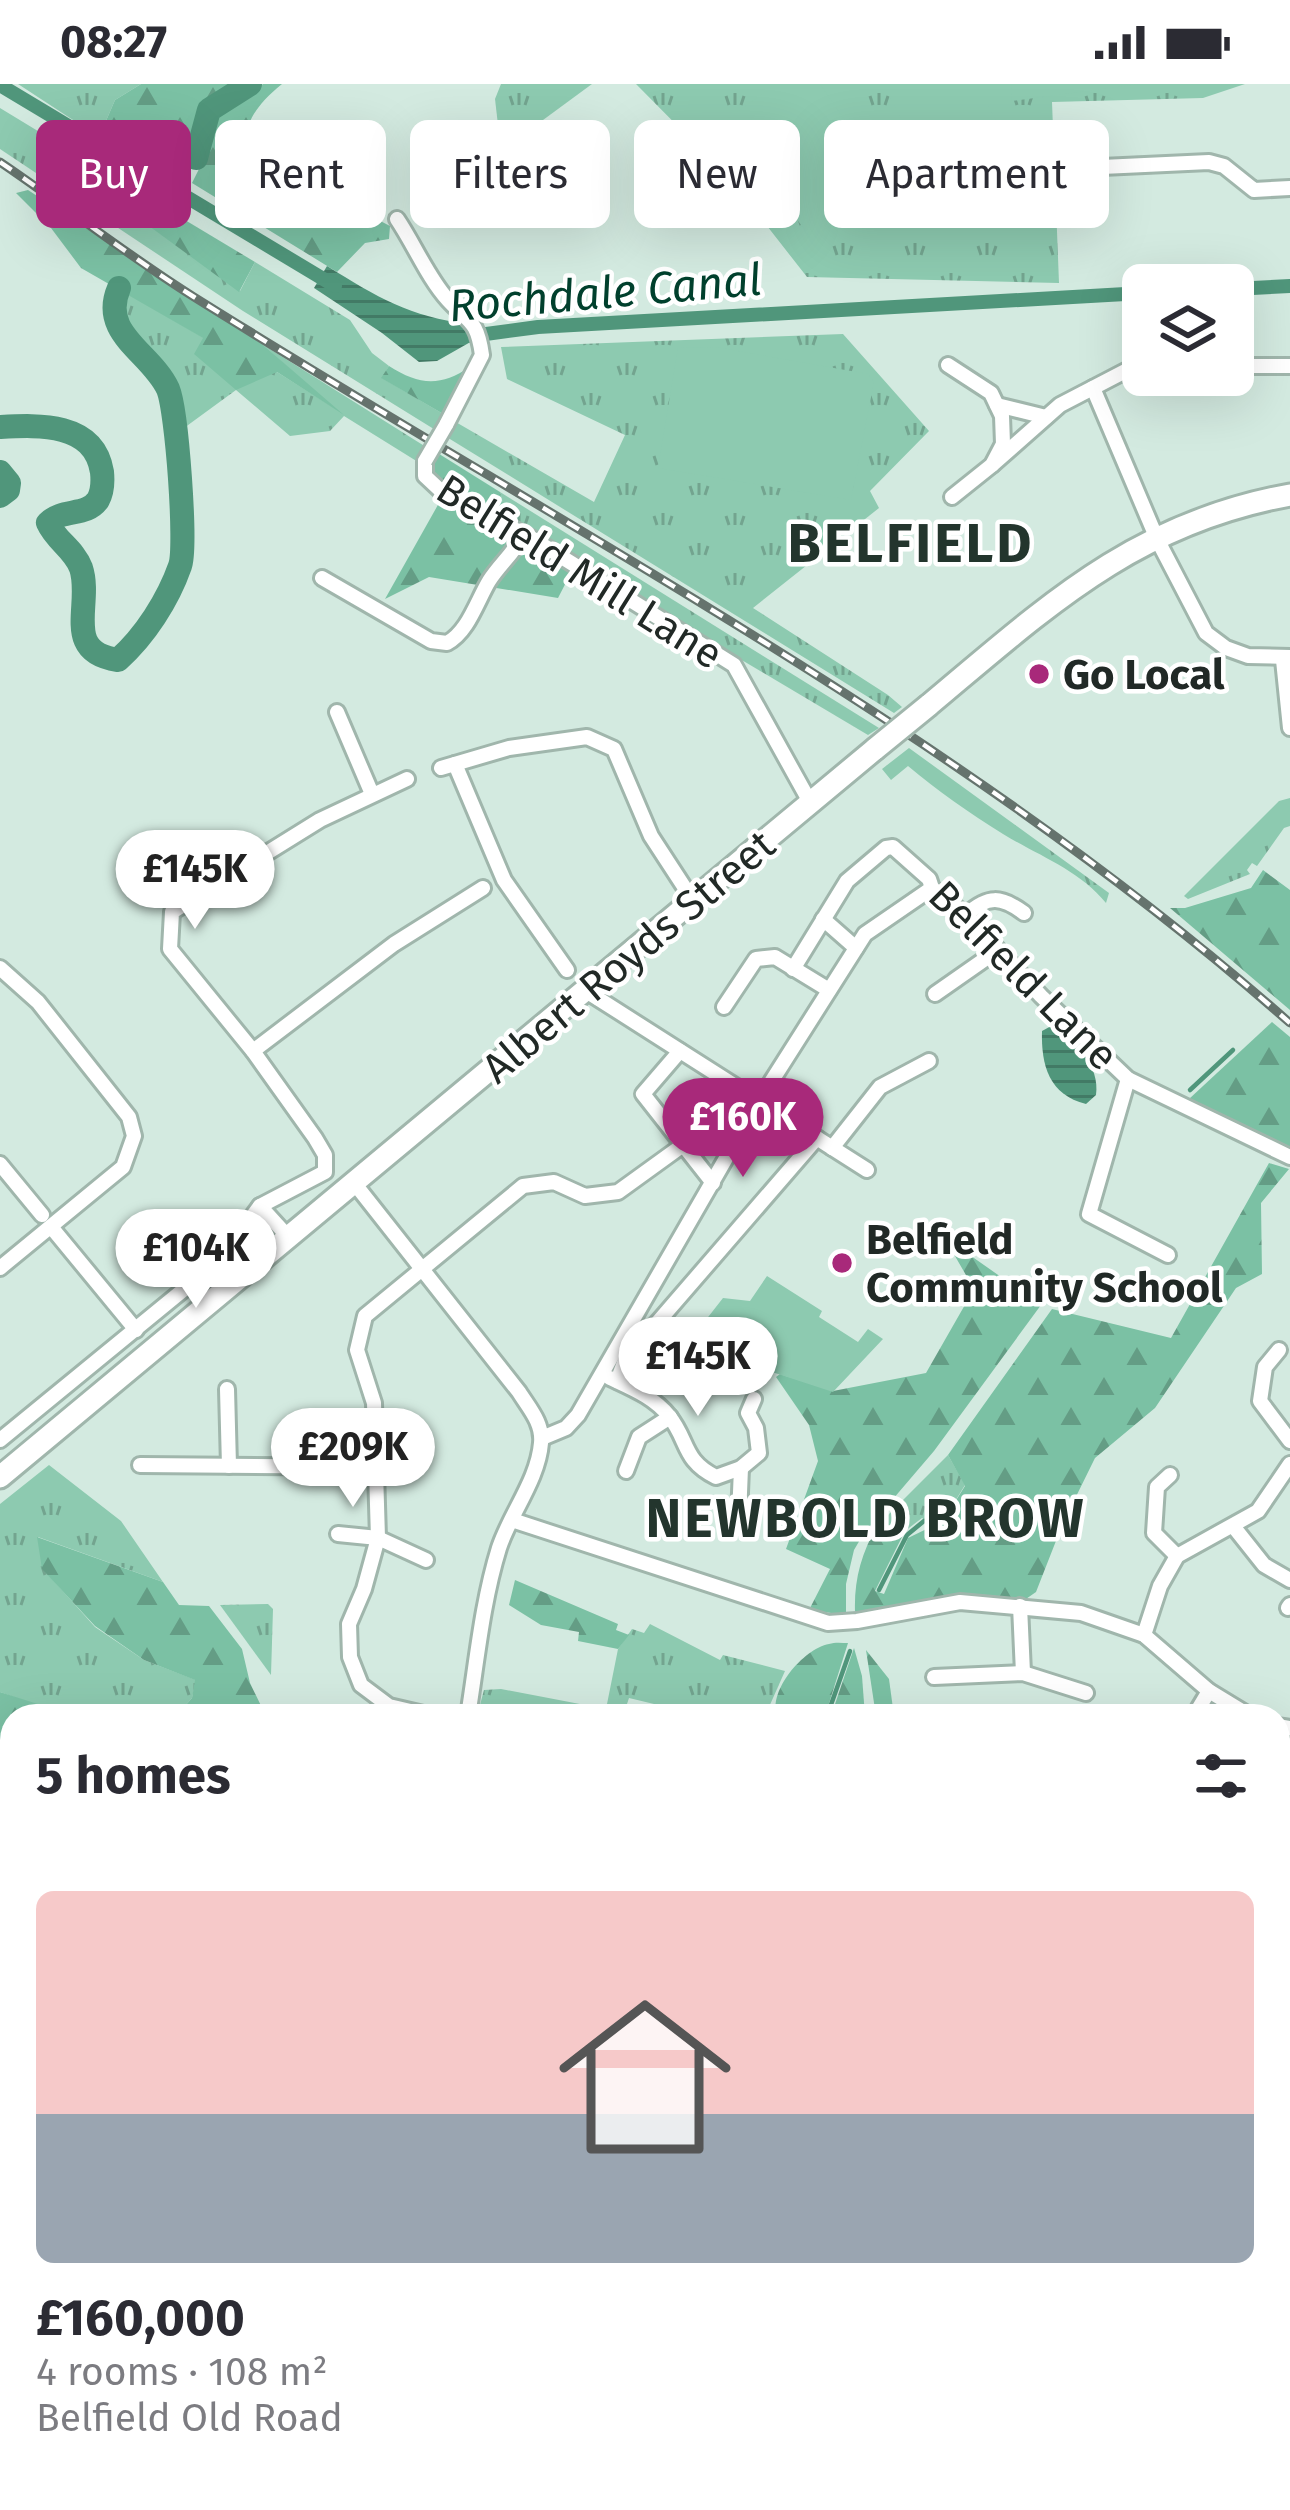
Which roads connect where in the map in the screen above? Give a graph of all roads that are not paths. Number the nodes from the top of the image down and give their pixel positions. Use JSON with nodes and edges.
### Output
{"nodes":[{"id":1,"x":1109,"y":167,"type":"edge"},
{"id":2,"x":1290,"y":188,"type":"edge"},
{"id":3,"x":397,"y":219,"type":"dead end"},
{"id":4,"x":949,"y":365,"type":"dead end"},
{"id":5,"x":1254,"y":366,"type":"edge"},
{"id":6,"x":1290,"y":366,"type":"edge"},
{"id":7,"x":1122,"y":373,"type":"edge"},
{"id":8,"x":1093,"y":388,"type":"junction"},
{"id":9,"x":997,"y":405,"type":"junction"},
{"id":10,"x":1046,"y":417,"type":"junction"},
{"id":11,"x":992,"y":465,"type":"junction"},
{"id":12,"x":1290,"y":495,"type":"edge"},
{"id":13,"x":952,"y":497,"type":"dead end"},
{"id":14,"x":523,"y":535,"type":"junction"},
{"id":15,"x":1157,"y":539,"type":"junction"},
{"id":16,"x":322,"y":578,"type":"dead end"},
{"id":17,"x":1286,"y":659,"type":"edge"},
{"id":18,"x":337,"y":712,"type":"dead end"},
{"id":19,"x":1290,"y":728,"type":"edge"},
{"id":20,"x":407,"y":779,"type":"dead end"},
{"id":21,"x":372,"y":794,"type":"junction"},
{"id":22,"x":810,"y":802,"type":"junction"},
{"id":23,"x":483,"y":888,"type":"dead end"},
{"id":24,"x":932,"y":888,"type":"junction"},
{"id":25,"x":692,"y":898,"type":"junction"},
{"id":26,"x":1024,"y":913,"type":"dead end"},
{"id":27,"x":966,"y":915,"type":"junction"},
{"id":28,"x":823,"y":919,"type":"junction"},
{"id":29,"x":856,"y":948,"type":"junction"},
{"id":30,"x":998,"y":950,"type":"junction"},
{"id":31,"x":0,"y":968,"type":"edge"},
{"id":32,"x":567,"y":970,"type":"dead end"},
{"id":33,"x":793,"y":970,"type":"junction"},
{"id":34,"x":584,"y":989,"type":"junction"},
{"id":35,"x":829,"y":989,"type":"junction"},
{"id":36,"x":935,"y":994,"type":"dead end"},
{"id":37,"x":724,"y":1007,"type":"dead end"},
{"id":38,"x":253,"y":1051,"type":"junction"},
{"id":39,"x":680,"y":1051,"type":"junction"},
{"id":40,"x":929,"y":1061,"type":"dead end"},
{"id":41,"x":1128,"y":1079,"type":"junction"},
{"id":42,"x":759,"y":1101,"type":"junction"},
{"id":43,"x":817,"y":1138,"type":"junction"},
{"id":44,"x":683,"y":1145,"type":"junction"},
{"id":45,"x":832,"y":1148,"type":"junction"},
{"id":46,"x":1290,"y":1157,"type":"edge"},
{"id":47,"x":0,"y":1164,"type":"edge"},
{"id":48,"x":866,"y":1170,"type":"dead end"},
{"id":49,"x":713,"y":1183,"type":"junction"},
{"id":50,"x":355,"y":1184,"type":"junction"},
{"id":51,"x":260,"y":1206,"type":"junction"},
{"id":52,"x":47,"y":1221,"type":"junction"},
{"id":53,"x":290,"y":1239,"type":"junction"},
{"id":54,"x":1168,"y":1256,"type":"dead end"},
{"id":55,"x":0,"y":1268,"type":"edge"},
{"id":56,"x":423,"y":1268,"type":"junction"},
{"id":57,"x":136,"y":1330,"type":"junction"},
{"id":58,"x":1279,"y":1350,"type":"dead end"},
{"id":59,"x":609,"y":1377,"type":"junction"},
{"id":60,"x":226,"y":1390,"type":"dead end"},
{"id":61,"x":754,"y":1399,"type":"dead end"},
{"id":62,"x":670,"y":1417,"type":"junction"},
{"id":63,"x":541,"y":1431,"type":"junction"},
{"id":64,"x":0,"y":1441,"type":"edge"},
{"id":65,"x":1290,"y":1441,"type":"edge"},
{"id":66,"x":1290,"y":1464,"type":"edge"},
{"id":67,"x":140,"y":1465,"type":"dead end"},
{"id":68,"x":229,"y":1466,"type":"junction"},
{"id":69,"x":378,"y":1467,"type":"junction"},
{"id":70,"x":741,"y":1468,"type":"junction"},
{"id":71,"x":626,"y":1471,"type":"dead end"},
{"id":72,"x":1170,"y":1474,"type":"dead end"},
{"id":73,"x":0,"y":1477,"type":"edge"},
{"id":74,"x":739,"y":1517,"type":"dead end"},
{"id":75,"x":512,"y":1520,"type":"junction"},
{"id":76,"x":1233,"y":1526,"type":"junction"},
{"id":77,"x":338,"y":1534,"type":"dead end"},
{"id":78,"x":377,"y":1538,"type":"junction"},
{"id":79,"x":1178,"y":1556,"type":"junction"},
{"id":80,"x":426,"y":1560,"type":"dead end"},
{"id":81,"x":1290,"y":1580,"type":"edge"},
{"id":82,"x":1019,"y":1606,"type":"junction"},
{"id":83,"x":1144,"y":1635,"type":"junction"},
{"id":84,"x":1023,"y":1673,"type":"junction"},
{"id":85,"x":934,"y":1677,"type":"dead end"},
{"id":86,"x":1209,"y":1690,"type":"junction"},
{"id":87,"x":1086,"y":1694,"type":"dead end"},
{"id":88,"x":386,"y":1704,"type":"edge"},
{"id":89,"x":470,"y":1704,"type":"edge"},
{"id":90,"x":1201,"y":1704,"type":"edge"},
{"id":91,"x":1231,"y":1704,"type":"edge"}],
"edges":[{"from":1,"to":2,"type":"street"},
{"from":3,"to":14,"type":"street","name":"Belfield Mill Lane","bridge":true},
{"from":4,"to":9,"type":"street"},
{"from":5,"to":6,"type":"street"},
{"from":7,"to":8,"type":"street"},
{"from":8,"to":10,"type":"street"},
{"from":8,"to":15,"type":"street"},
{"from":9,"to":10,"type":"street"},
{"from":9,"to":11,"type":"street"},
{"from":10,"to":11,"type":"street"},
{"from":11,"to":13,"type":"street"},
{"from":12,"to":15,"type":"main road","name":"Albert Royds Street"},
{"from":14,"to":16,"type":"street"},
{"from":14,"to":22,"type":"street","name":"Belfield Mill Lane"},
{"from":15,"to":17,"type":"street"},
{"from":15,"to":22,"type":"main road","name":"Albert Royds Street","bridge":true},
{"from":17,"to":19,"type":"street"},
{"from":18,"to":21,"type":"street"},
{"from":20,"to":21,"type":"street"},
{"from":21,"to":38,"type":"street"},
{"from":22,"to":25,"type":"main road","name":"Albert Royds Street"},
{"from":23,"to":38,"type":"street"},
{"from":24,"to":27,"type":"street","name":"Belfield Lane"},
{"from":24,"to":28,"type":"street","name":"Belfield Lane"},
{"from":24,"to":29,"type":"street"},
{"from":25,"to":32,"type":"street"},
{"from":25,"to":34,"type":"main road","name":"Albert Royds Street"},
{"from":26,"to":27,"type":"street"},
{"from":27,"to":30,"type":"street","name":"Belfield Lane"},
{"from":28,"to":29,"type":"street"},
{"from":28,"to":33,"type":"street"},
{"from":29,"to":35,"type":"street"},
{"from":30,"to":36,"type":"street"},
{"from":30,"to":41,"type":"street","name":"Belfield Lane"},
{"from":31,"to":52,"type":"street"},
{"from":33,"to":35,"type":"street"},
{"from":33,"to":37,"type":"street"},
{"from":34,"to":39,"type":"street"},
{"from":34,"to":50,"type":"main road","name":"Albert Royds Street"},
{"from":35,"to":42,"type":"street"},
{"from":38,"to":51,"type":"street"},
{"from":39,"to":42,"type":"street"},
{"from":39,"to":44,"type":"street"},
{"from":40,"to":45,"type":"street"},
{"from":41,"to":46,"type":"street","name":"Belfield Lane"},
{"from":41,"to":54,"type":"street"},
{"from":42,"to":43,"type":"street"},
{"from":42,"to":49,"type":"street"},
{"from":43,"to":45,"type":"street"},
{"from":43,"to":59,"type":"street"},
{"from":44,"to":49,"type":"street"},
{"from":44,"to":56,"type":"street"},
{"from":45,"to":48,"type":"street"},
{"from":47,"to":52,"type":"street"},
{"from":49,"to":59,"type":"street"},
{"from":50,"to":53,"type":"main road","name":"Albert Royds Street"},
{"from":50,"to":56,"type":"street"},
{"from":51,"to":53,"type":"street"},
{"from":51,"to":57,"type":"street"},
{"from":52,"to":55,"type":"street"},
{"from":52,"to":57,"type":"street"},
{"from":53,"to":73,"type":"main road","name":"Albert Royds Street"},
{"from":56,"to":63,"type":"street"},
{"from":56,"to":69,"type":"street"},
{"from":57,"to":64,"type":"street"},
{"from":58,"to":65,"type":"street"},
{"from":59,"to":62,"type":"street"},
{"from":59,"to":63,"type":"street"},
{"from":60,"to":68,"type":"street"},
{"from":61,"to":70,"type":"street"},
{"from":62,"to":70,"type":"street"},
{"from":62,"to":71,"type":"street"},
{"from":63,"to":75,"type":"street"},
{"from":66,"to":76,"type":"street"},
{"from":67,"to":68,"type":"street"},
{"from":68,"to":69,"type":"street"},
{"from":69,"to":78,"type":"street"},
{"from":70,"to":74,"type":"street"},
{"from":72,"to":79,"type":"street"},
{"from":75,"to":82,"type":"street"},
{"from":75,"to":89,"type":"street"},
{"from":76,"to":79,"type":"street"},
{"from":76,"to":81,"type":"street"},
{"from":77,"to":78,"type":"street"},
{"from":78,"to":80,"type":"street"},
{"from":78,"to":88,"type":"street"},
{"from":79,"to":83,"type":"street"},
{"from":82,"to":83,"type":"street"},
{"from":82,"to":84,"type":"street"},
{"from":83,"to":86,"type":"street"},
{"from":84,"to":85,"type":"street"},
{"from":84,"to":87,"type":"street"},
{"from":86,"to":90,"type":"street"},
{"from":86,"to":91,"type":"street"}]}
